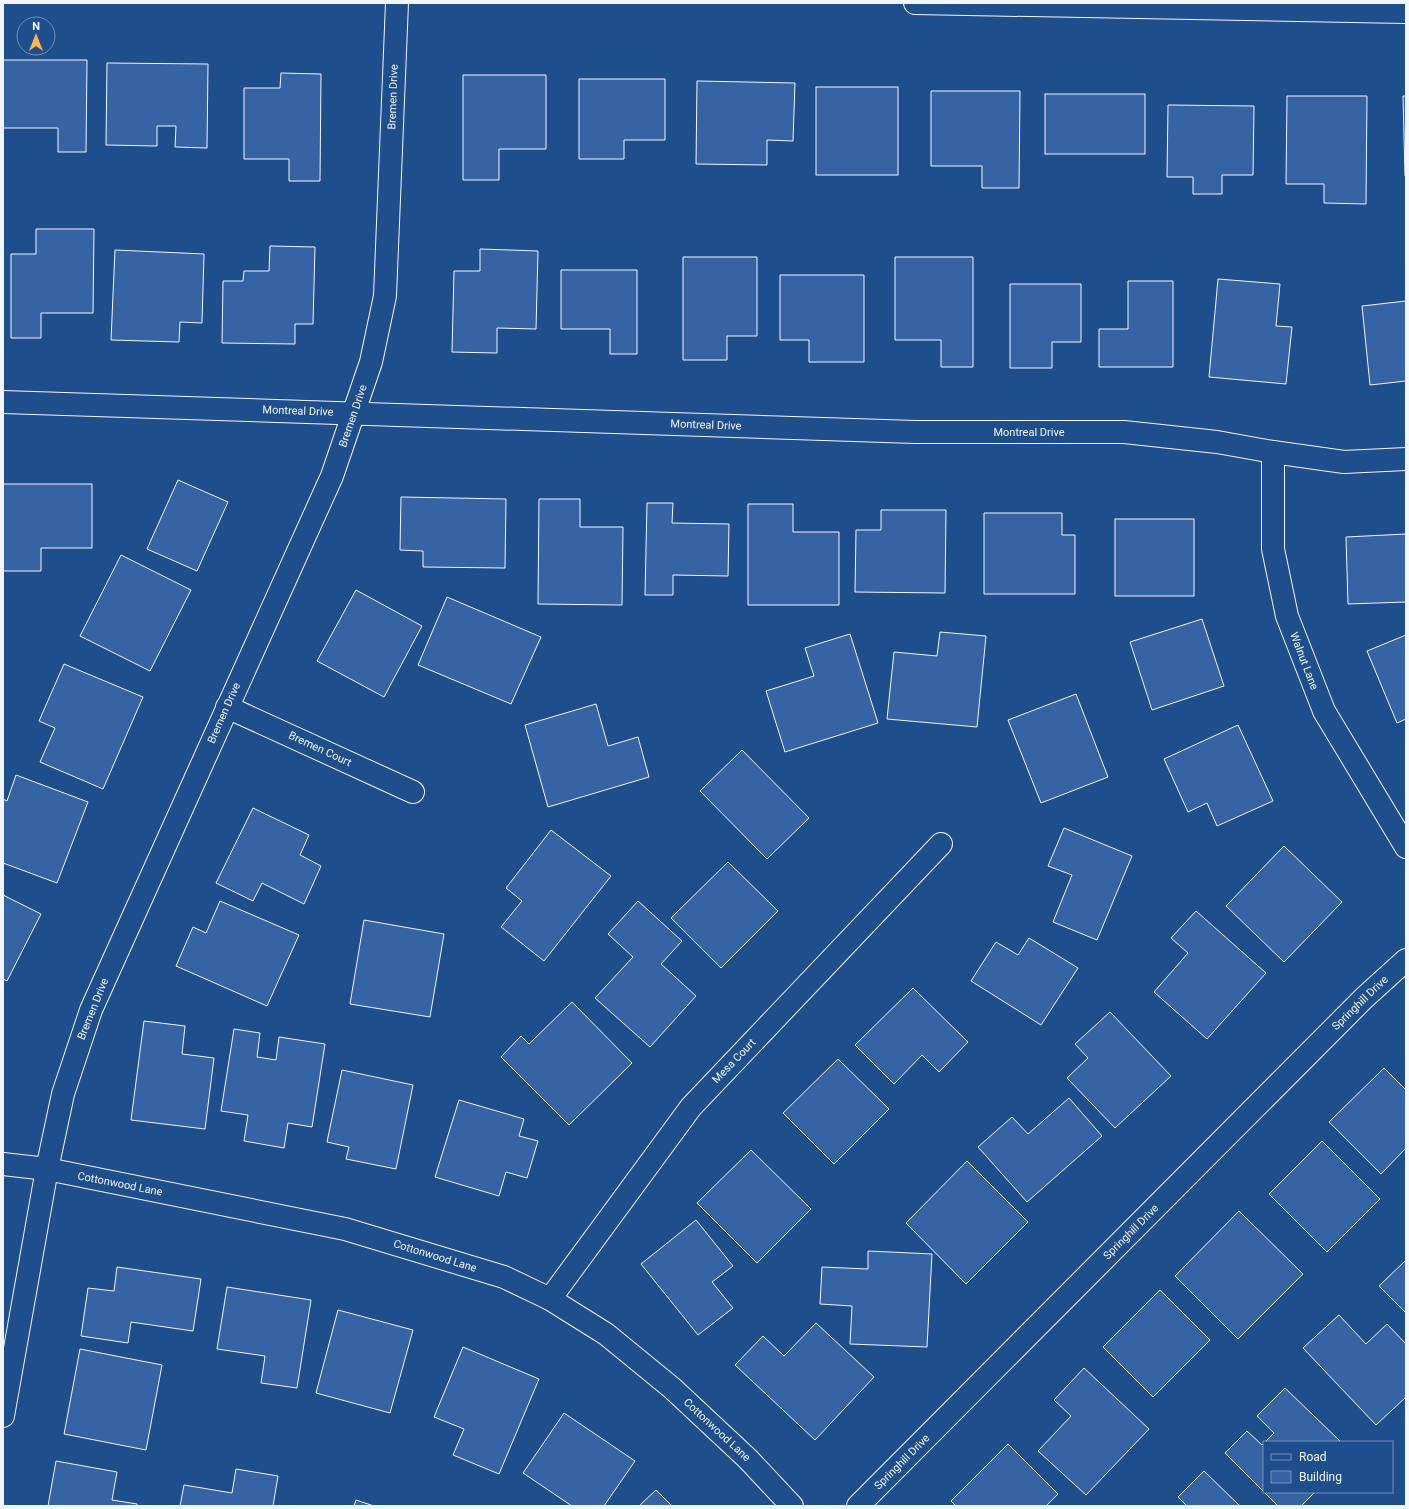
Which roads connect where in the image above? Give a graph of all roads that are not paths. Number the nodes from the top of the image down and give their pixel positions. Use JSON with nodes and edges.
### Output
{"nodes":[{"id":1,"x":397,"y":3,"type":"edge"},
{"id":2,"x":915,"y":3,"type":"edge"},
{"id":3,"x":1406,"y":12,"type":"edge"},
{"id":4,"x":3,"y":402,"type":"edge"},
{"id":5,"x":354,"y":413,"type":"junction"},
{"id":6,"x":1272,"y":452,"type":"junction"},
{"id":7,"x":1406,"y":458,"type":"edge"},
{"id":8,"x":227,"y":706,"type":"junction"},
{"id":9,"x":414,"y":792,"type":"dead end"},
{"id":10,"x":941,"y":844,"type":"dead end"},
{"id":11,"x":1406,"y":847,"type":"edge"},
{"id":12,"x":1406,"y":960,"type":"edge"},
{"id":13,"x":3,"y":1164,"type":"edge"},
{"id":14,"x":47,"y":1169,"type":"junction"},
{"id":15,"x":550,"y":1299,"type":"junction"},
{"id":16,"x":3,"y":1416,"type":"edge"},
{"id":17,"x":792,"y":1506,"type":"edge"},
{"id":18,"x":858,"y":1506,"type":"edge"}],
"edges":[{"from":1,"to":5,"type":"street","name":"Bremen Drive"},
{"from":2,"to":3,"type":"street"},
{"from":4,"to":5,"type":"street","name":"Montreal Drive"},
{"from":5,"to":6,"type":"street","name":"Montreal Drive"},
{"from":5,"to":8,"type":"street","name":"Bremen Drive"},
{"from":6,"to":7,"type":"street","name":"Montreal Drive"},
{"from":6,"to":11,"type":"street","name":"Walnut Lane"},
{"from":8,"to":9,"type":"street","name":"Bremen Court"},
{"from":8,"to":14,"type":"street","name":"Bremen Drive"},
{"from":10,"to":15,"type":"street","name":"Mesa Court"},
{"from":12,"to":18,"type":"street","name":"Springhill Drive"},
{"from":13,"to":14,"type":"street","name":"Cottonwood Lane"},
{"from":14,"to":15,"type":"street","name":"Cottonwood Lane"},
{"from":14,"to":16,"type":"street","name":"Bremen Drive"},
{"from":15,"to":17,"type":"street","name":"Cottonwood Lane"}]}
